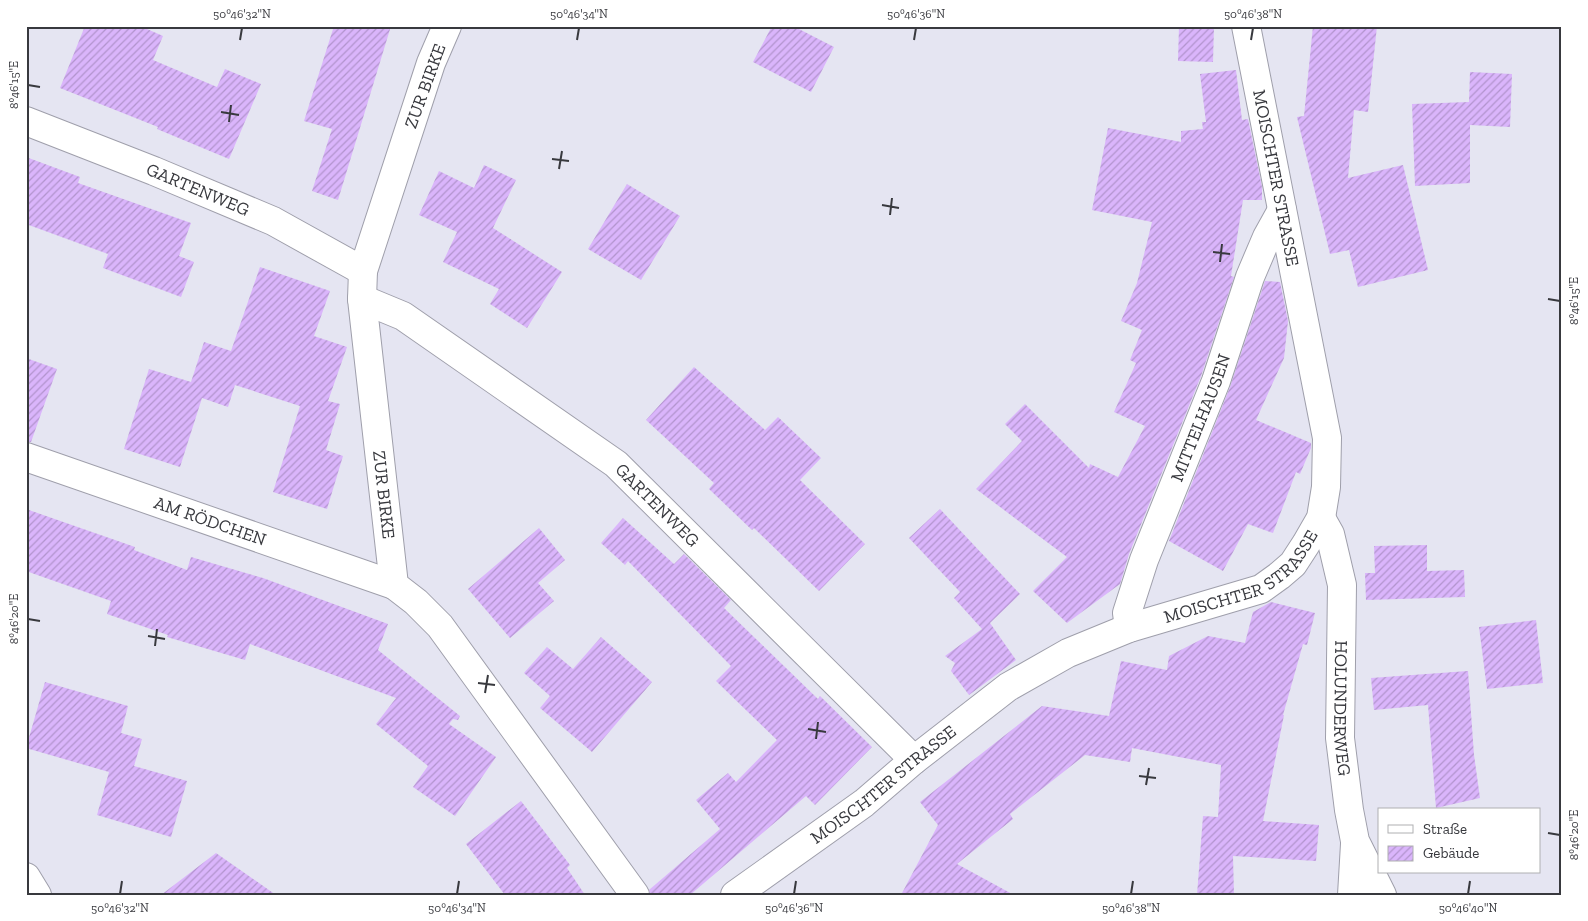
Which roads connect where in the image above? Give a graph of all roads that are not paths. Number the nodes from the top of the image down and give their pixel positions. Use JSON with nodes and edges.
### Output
{"nodes":[{"id":1,"x":447,"y":26,"type":"edge"},
{"id":2,"x":1246,"y":26,"type":"edge"},
{"id":3,"x":26,"y":121,"type":"edge"},
{"id":4,"x":1282,"y":210,"type":"junction"},
{"id":5,"x":363,"y":271,"type":"junction"},
{"id":6,"x":362,"y":299,"type":"junction"},
{"id":7,"x":26,"y":457,"type":"edge"},
{"id":8,"x":1321,"y":518,"type":"junction"},
{"id":9,"x":394,"y":585,"type":"junction"},
{"id":10,"x":1129,"y":628,"type":"junction"},
{"id":11,"x":914,"y":760,"type":"junction"},
{"id":12,"x":1356,"y":841,"type":"junction"},
{"id":13,"x":26,"y":877,"type":"edge"},
{"id":14,"x":37,"y":895,"type":"edge"},
{"id":15,"x":635,"y":895,"type":"edge"},
{"id":16,"x":736,"y":895,"type":"edge"},
{"id":17,"x":1352,"y":895,"type":"edge"},
{"id":18,"x":1382,"y":895,"type":"edge"}],
"edges":[{"from":1,"to":5,"type":"street","name":"ZUR BIRKE"},
{"from":2,"to":4,"type":"street","name":"MOISCHTER STRASSE"},
{"from":3,"to":5,"type":"street","name":"GARTENWEG"},
{"from":4,"to":8,"type":"street","name":"MOISCHTER STRASSE"},
{"from":4,"to":10,"type":"street","name":"MITTELHAUSEN"},
{"from":5,"to":6,"type":"street","name":"ZUR BIRKE"},
{"from":6,"to":9,"type":"street","name":"ZUR BIRKE"},
{"from":6,"to":11,"type":"street","name":"GARTENWEG"},
{"from":7,"to":9,"type":"street","name":"AM RÖDCHEN"},
{"from":8,"to":10,"type":"street","name":"MOISCHTER STRASSE"},
{"from":8,"to":12,"type":"street","name":"HOLUNDERWEG"},
{"from":9,"to":15,"type":"street"},
{"from":10,"to":11,"type":"street","name":"MOISCHTER STRASSE"},
{"from":11,"to":16,"type":"street","name":"MOISCHTER STRASSE"},
{"from":12,"to":17,"type":"street"},
{"from":12,"to":18,"type":"street","name":"HOLUNDERWEG"},
{"from":13,"to":14,"type":"street"}]}
